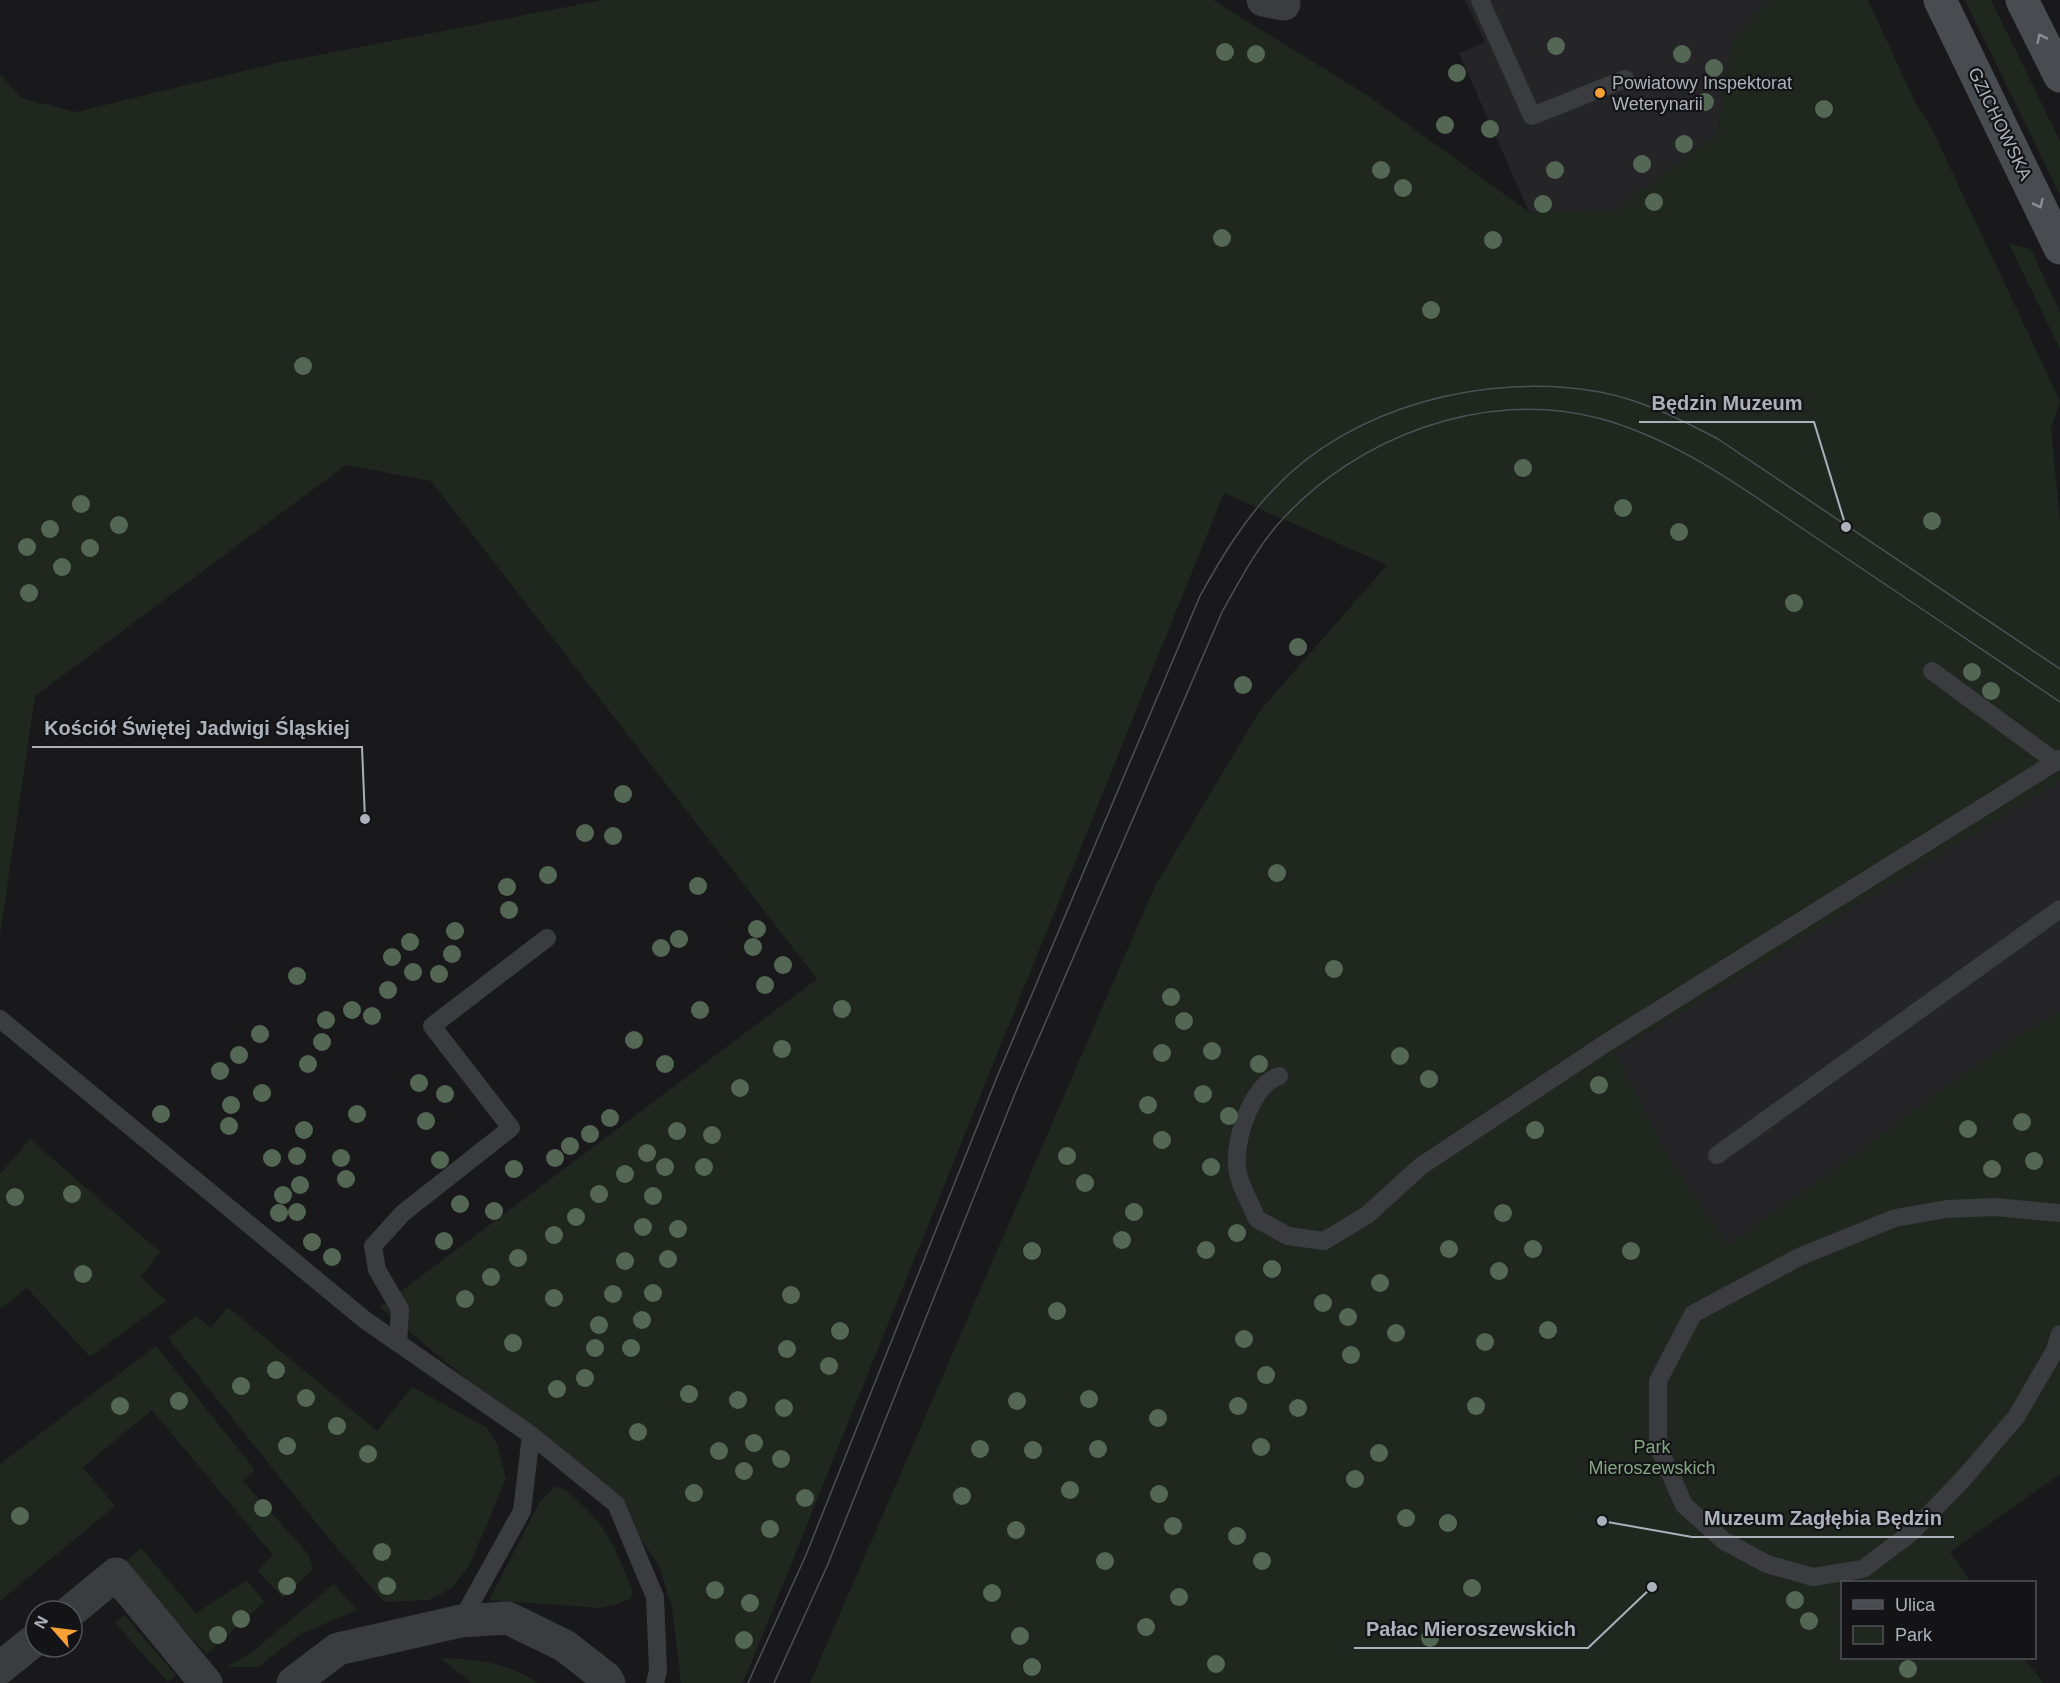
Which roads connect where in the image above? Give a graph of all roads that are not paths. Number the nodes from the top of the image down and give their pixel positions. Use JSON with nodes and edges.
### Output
{"nodes":[{"id":1,"x":1480,"y":0,"type":"edge"},
{"id":2,"x":1940,"y":0,"type":"edge"},
{"id":3,"x":2022,"y":0,"type":"edge"},
{"id":4,"x":2060,"y":76,"type":"edge"},
{"id":5,"x":1625,"y":78,"type":"dead end"},
{"id":6,"x":2060,"y":248,"type":"edge"},
{"id":7,"x":1932,"y":670,"type":"dead end"},
{"id":8,"x":2058,"y":760,"type":"edge"},
{"id":9,"x":2060,"y":909,"type":"edge"},
{"id":10,"x":547,"y":938,"type":"dead end"},
{"id":11,"x":0,"y":1019,"type":"edge"},
{"id":12,"x":1279,"y":1076,"type":"dead end"},
{"id":13,"x":1718,"y":1155,"type":"dead end"},
{"id":14,"x":2060,"y":1213,"type":"edge"},
{"id":15,"x":2060,"y":1334,"type":"edge"},
{"id":16,"x":398,"y":1343,"type":"junction"},
{"id":17,"x":531,"y":1435,"type":"junction"},
{"id":18,"x":84,"y":1600,"type":"edge"},
{"id":19,"x":461,"y":1621,"type":"junction"},
{"id":20,"x":24,"y":1649,"type":"edge"},
{"id":21,"x":0,"y":1668,"type":"edge"},
{"id":22,"x":206,"y":1683,"type":"edge"},
{"id":23,"x":293,"y":1683,"type":"edge"},
{"id":24,"x":609,"y":1683,"type":"edge"},
{"id":25,"x":655,"y":1683,"type":"edge"}],
"edges":[{"from":1,"to":5,"type":"lane"},
{"from":2,"to":6,"type":"street","name":"GZICHOWSKA","one_way":true},
{"from":4,"to":3,"type":"street","one_way":true},
{"from":7,"to":8,"type":"lane"},
{"from":8,"to":12,"type":"lane"},
{"from":9,"to":13,"type":"lane"},
{"from":10,"to":16,"type":"lane"},
{"from":11,"to":16,"type":"lane"},
{"from":14,"to":15,"type":"lane"},
{"from":16,"to":17,"type":"lane"},
{"from":17,"to":19,"type":"lane"},
{"from":17,"to":25,"type":"lane"},
{"from":18,"to":22,"type":"street"},
{"from":19,"to":23,"type":"street"},
{"from":19,"to":24,"type":"street"},
{"from":20,"to":21,"type":"street"}]}
